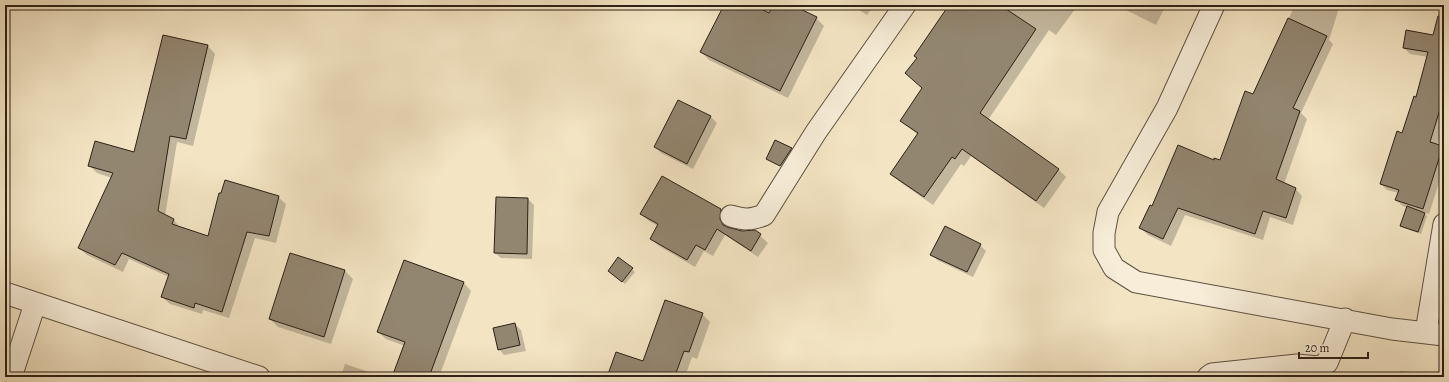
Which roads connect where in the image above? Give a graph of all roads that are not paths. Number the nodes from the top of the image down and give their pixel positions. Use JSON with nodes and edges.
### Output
{"nodes":[{"id":1,"x":905,"y":5,"type":"edge"},
{"id":2,"x":1214,"y":5,"type":"edge"},
{"id":3,"x":731,"y":216,"type":"dead end"},
{"id":4,"x":1444,"y":224,"type":"edge"},
{"id":5,"x":5,"y":294,"type":"edge"},
{"id":6,"x":36,"y":304,"type":"junction"},
{"id":7,"x":1345,"y":319,"type":"junction"},
{"id":8,"x":1435,"y":334,"type":"edge"},
{"id":9,"x":11,"y":377,"type":"edge"},
{"id":10,"x":259,"y":377,"type":"edge"},
{"id":11,"x":1208,"y":377,"type":"edge"}],
"edges":[{"from":1,"to":3,"type":"street"},
{"from":2,"to":7,"type":"street"},
{"from":4,"to":8,"type":"street"},
{"from":5,"to":6,"type":"street"},
{"from":6,"to":9,"type":"street"},
{"from":6,"to":10,"type":"street"},
{"from":7,"to":8,"type":"street"},
{"from":7,"to":11,"type":"street"}]}
